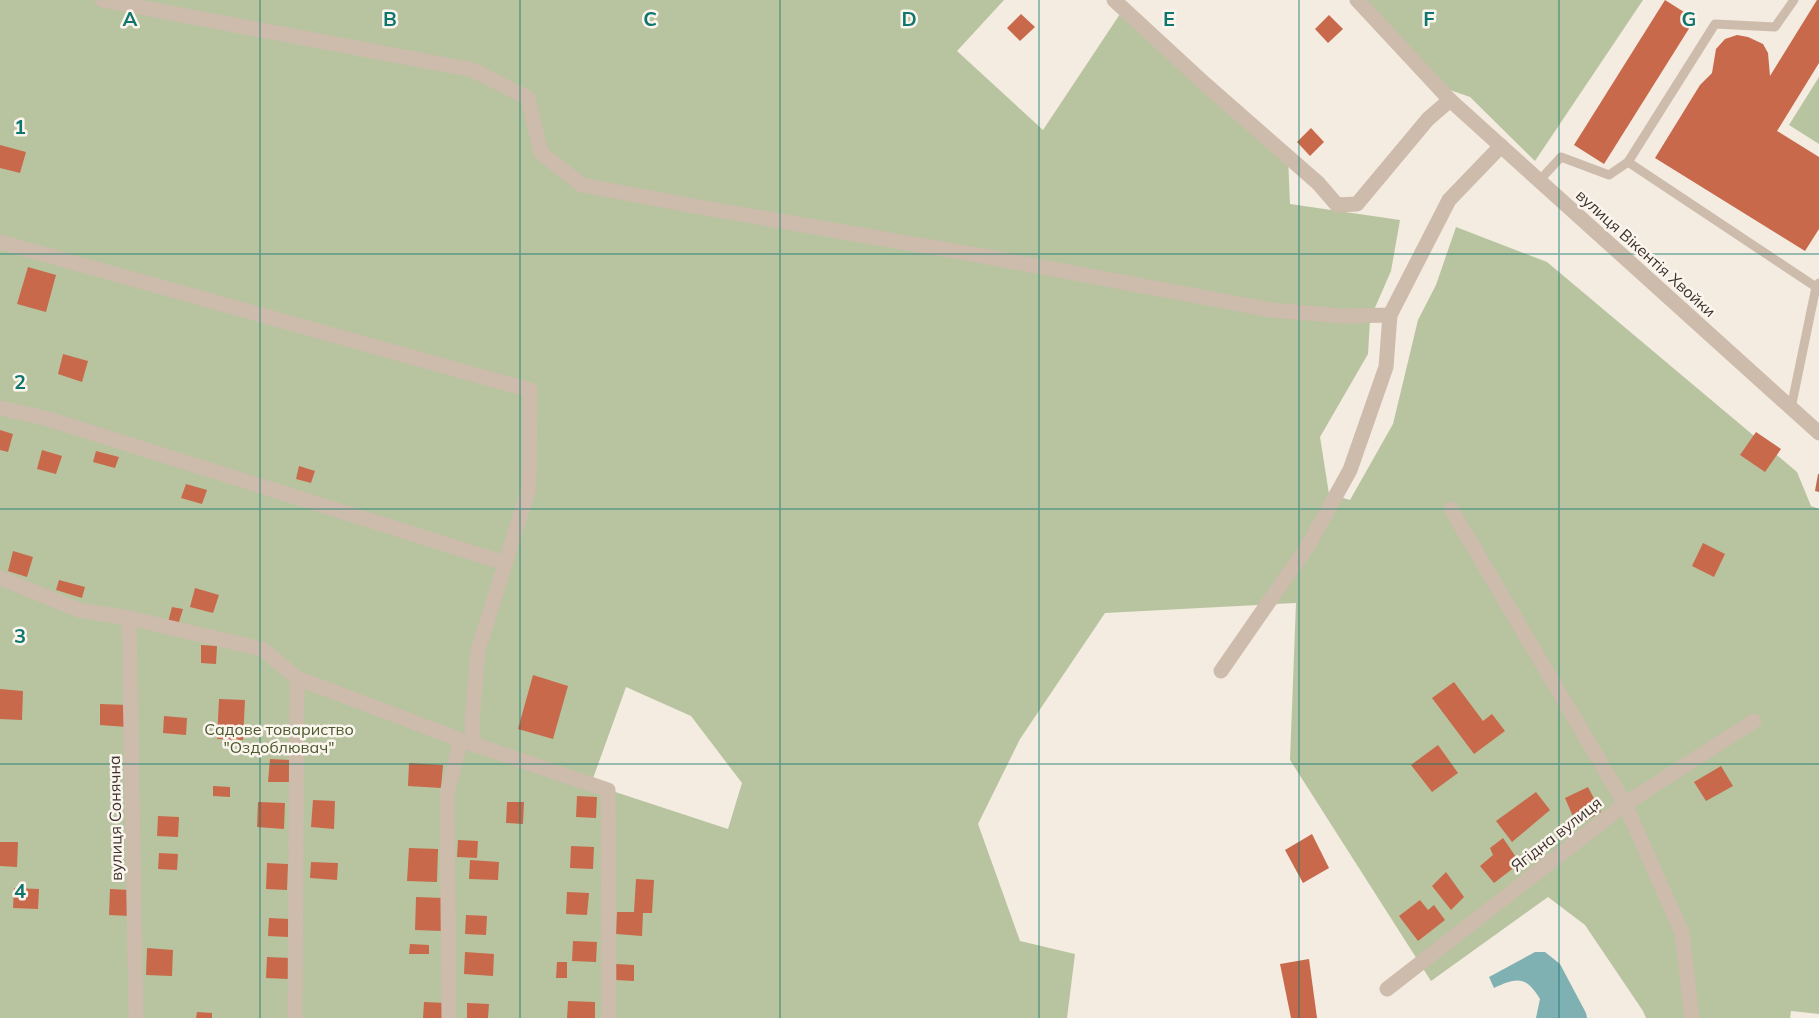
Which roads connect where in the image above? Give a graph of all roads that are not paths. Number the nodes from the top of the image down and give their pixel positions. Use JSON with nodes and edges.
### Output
{"nodes":[{"id":1,"x":102,"y":0,"type":"edge"},
{"id":2,"x":1114,"y":0,"type":"edge"},
{"id":3,"x":1357,"y":0,"type":"edge"},
{"id":4,"x":1794,"y":0,"type":"edge"},
{"id":5,"x":1450,"y":100,"type":"junction"},
{"id":6,"x":1501,"y":146,"type":"junction"},
{"id":7,"x":1628,"y":162,"type":"junction"},
{"id":8,"x":1539,"y":181,"type":"junction"},
{"id":9,"x":0,"y":242,"type":"edge"},
{"id":10,"x":1817,"y":285,"type":"edge"},
{"id":11,"x":1390,"y":315,"type":"junction"},
{"id":12,"x":0,"y":408,"type":"edge"},
{"id":13,"x":1791,"y":408,"type":"junction"},
{"id":14,"x":1819,"y":433,"type":"edge"},
{"id":15,"x":1451,"y":508,"type":"dead end"},
{"id":16,"x":505,"y":563,"type":"junction"},
{"id":17,"x":0,"y":578,"type":"edge"},
{"id":18,"x":129,"y":618,"type":"junction"},
{"id":19,"x":1221,"y":671,"type":"dead end"},
{"id":20,"x":297,"y":678,"type":"junction"},
{"id":21,"x":1754,"y":721,"type":"dead end"},
{"id":22,"x":467,"y":742,"type":"junction"},
{"id":23,"x":1625,"y":804,"type":"junction"},
{"id":24,"x":1387,"y":989,"type":"dead end"},
{"id":25,"x":136,"y":1018,"type":"edge"},
{"id":26,"x":295,"y":1018,"type":"edge"},
{"id":27,"x":449,"y":1018,"type":"edge"},
{"id":28,"x":609,"y":1018,"type":"edge"},
{"id":29,"x":1692,"y":1018,"type":"edge"}],
"edges":[{"from":1,"to":11,"type":"street"},
{"from":2,"to":5,"type":"street"},
{"from":3,"to":5,"type":"street","name":"вулиця Вікентія Хвойки"},
{"from":4,"to":7,"type":"lane"},
{"from":5,"to":6,"type":"street","name":"вулиця Вікентія Хвойки"},
{"from":6,"to":8,"type":"street","name":"вулиця Вікентія Хвойки"},
{"from":6,"to":11,"type":"street"},
{"from":7,"to":8,"type":"lane"},
{"from":7,"to":10,"type":"lane"},
{"from":8,"to":13,"type":"street","name":"вулиця Вікентія Хвойки"},
{"from":9,"to":16,"type":"street"},
{"from":10,"to":13,"type":"lane"},
{"from":11,"to":19,"type":"street"},
{"from":12,"to":16,"type":"street"},
{"from":13,"to":14,"type":"street","name":"вулиця Вікентія Хвойки"},
{"from":15,"to":23,"type":"street"},
{"from":16,"to":22,"type":"street"},
{"from":17,"to":18,"type":"street"},
{"from":18,"to":20,"type":"street"},
{"from":18,"to":25,"type":"street","name":"вулиця Сонячна"},
{"from":20,"to":22,"type":"street"},
{"from":20,"to":26,"type":"street"},
{"from":21,"to":23,"type":"street"},
{"from":22,"to":27,"type":"street"},
{"from":22,"to":28,"type":"street"},
{"from":23,"to":24,"type":"street","name":"Ягідна вулиця"},
{"from":23,"to":29,"type":"street","name":"Ягідна вулиця"}]}
